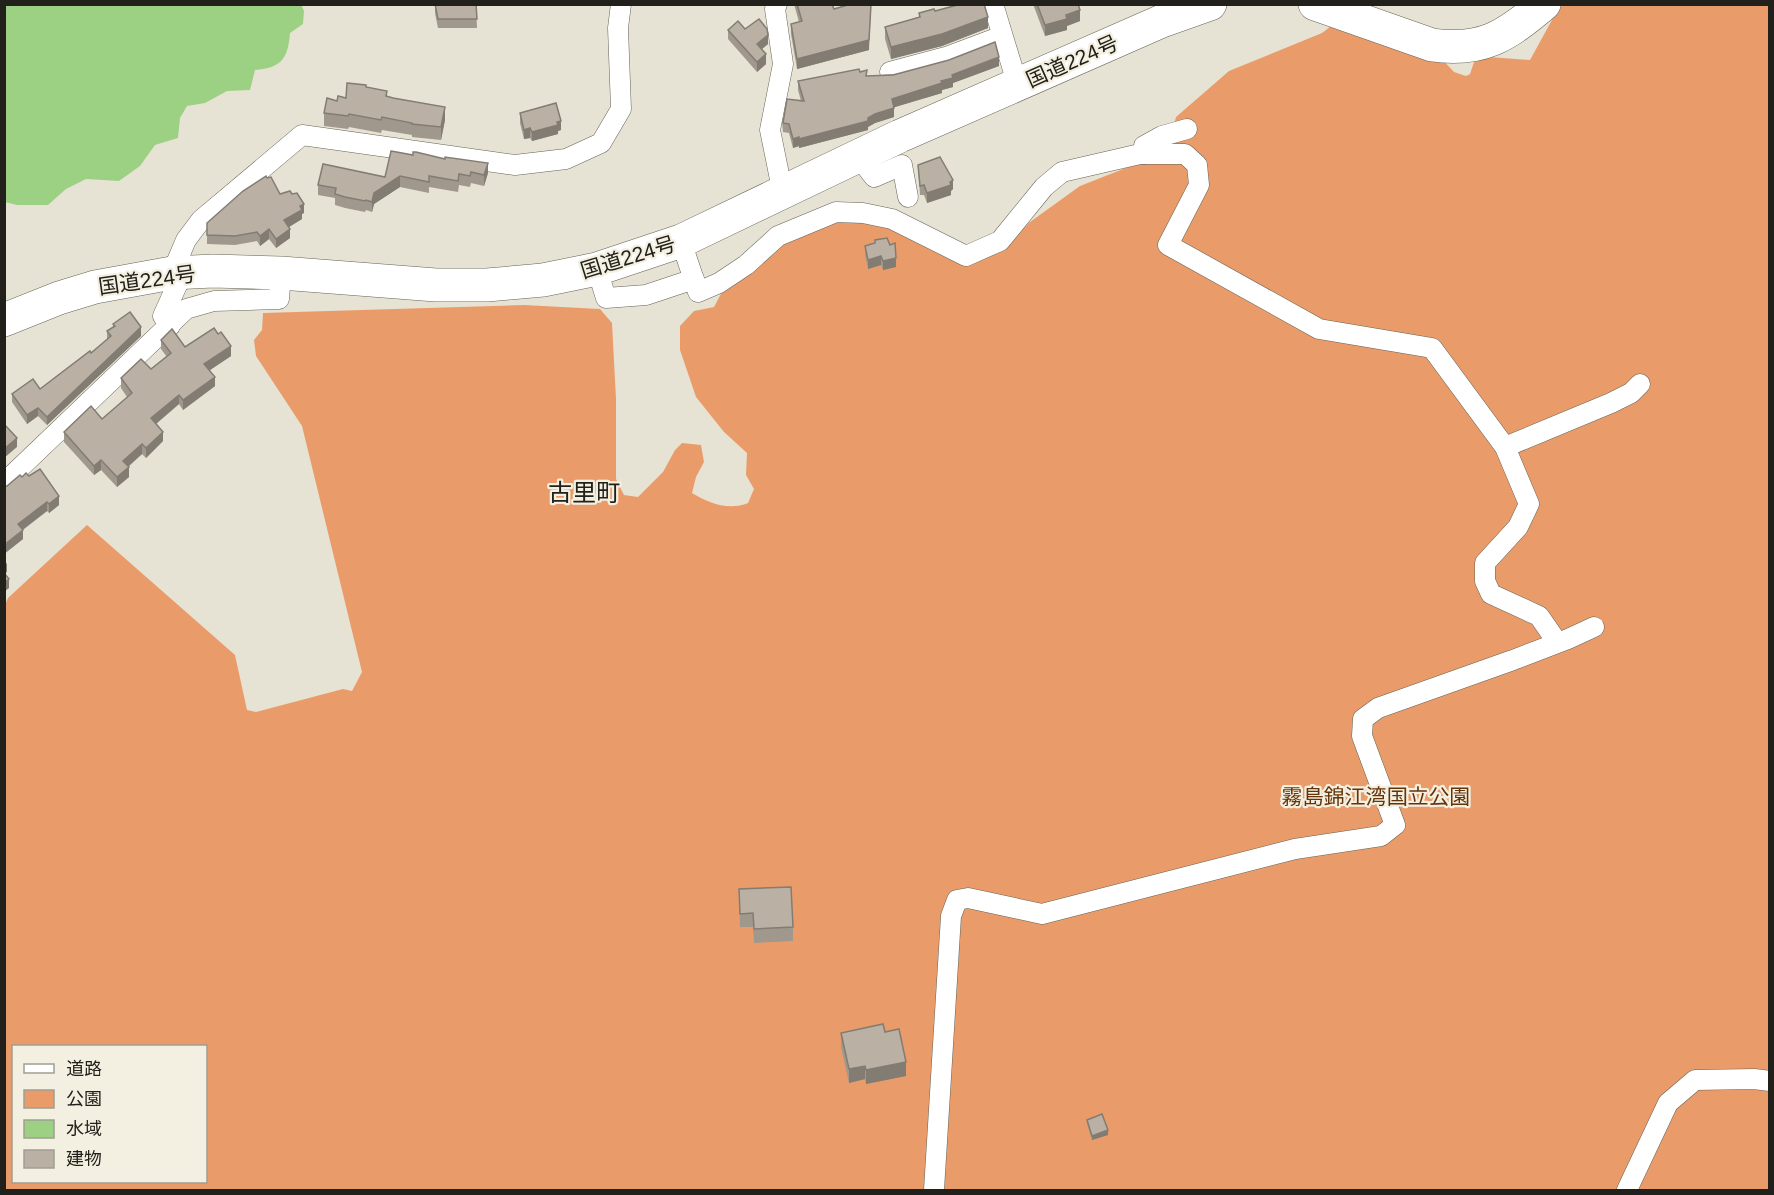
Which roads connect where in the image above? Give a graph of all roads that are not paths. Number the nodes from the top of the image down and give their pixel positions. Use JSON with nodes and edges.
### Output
{"nodes":[{"id":1,"x":621,"y":4,"type":"edge"},
{"id":2,"x":777,"y":4,"type":"edge"},
{"id":3,"x":993,"y":4,"type":"edge"},
{"id":4,"x":1210,"y":4,"type":"edge"},
{"id":5,"x":1315,"y":4,"type":"edge"},
{"id":6,"x":1544,"y":4,"type":"edge"},
{"id":7,"x":1002,"y":36,"type":"junction"},
{"id":8,"x":890,"y":72,"type":"dead end"},
{"id":9,"x":1018,"y":86,"type":"junction"},
{"id":10,"x":1187,"y":129,"type":"dead end"},
{"id":11,"x":1144,"y":154,"type":"junction"},
{"id":12,"x":858,"y":156,"type":"junction"},
{"id":13,"x":783,"y":194,"type":"junction"},
{"id":14,"x":908,"y":197,"type":"dead end"},
{"id":15,"x":681,"y":242,"type":"junction"},
{"id":16,"x":597,"y":269,"type":"junction"},
{"id":17,"x":178,"y":273,"type":"junction"},
{"id":18,"x":281,"y":273,"type":"junction"},
{"id":19,"x":694,"y":279,"type":"junction"},
{"id":20,"x":4,"y":320,"type":"edge"},
{"id":21,"x":170,"y":326,"type":"junction"},
{"id":22,"x":1640,"y":384,"type":"dead end"},
{"id":23,"x":1505,"y":447,"type":"junction"},
{"id":24,"x":4,"y":483,"type":"edge"},
{"id":25,"x":1594,"y":627,"type":"dead end"},
{"id":26,"x":1557,"y":642,"type":"junction"},
{"id":27,"x":1770,"y":1080,"type":"edge"},
{"id":28,"x":934,"y":1191,"type":"edge"},
{"id":29,"x":1628,"y":1191,"type":"edge"}],
"edges":[{"from":1,"to":17,"type":"street"},
{"from":2,"to":13,"type":"street"},
{"from":3,"to":7,"type":"street"},
{"from":4,"to":9,"type":"highway","name":"国道224号"},
{"from":5,"to":6,"type":"highway"},
{"from":7,"to":8,"type":"street"},
{"from":7,"to":9,"type":"street"},
{"from":9,"to":12,"type":"highway","name":"国道224号"},
{"from":10,"to":11,"type":"street"},
{"from":11,"to":19,"type":"street"},
{"from":11,"to":23,"type":"street"},
{"from":12,"to":13,"type":"highway","name":"国道224号"},
{"from":12,"to":14,"type":"street"},
{"from":13,"to":15,"type":"highway","name":"国道224号"},
{"from":15,"to":16,"type":"highway","name":"国道224号"},
{"from":15,"to":19,"type":"street"},
{"from":16,"to":18,"type":"highway","name":"国道224号"},
{"from":16,"to":19,"type":"street"},
{"from":17,"to":18,"type":"highway","name":"国道224号"},
{"from":17,"to":20,"type":"highway","name":"国道224号"},
{"from":17,"to":21,"type":"street"},
{"from":18,"to":21,"type":"street"},
{"from":21,"to":24,"type":"street"},
{"from":22,"to":23,"type":"street"},
{"from":23,"to":26,"type":"street"},
{"from":25,"to":26,"type":"street"},
{"from":26,"to":28,"type":"street"},
{"from":27,"to":29,"type":"street"}]}
